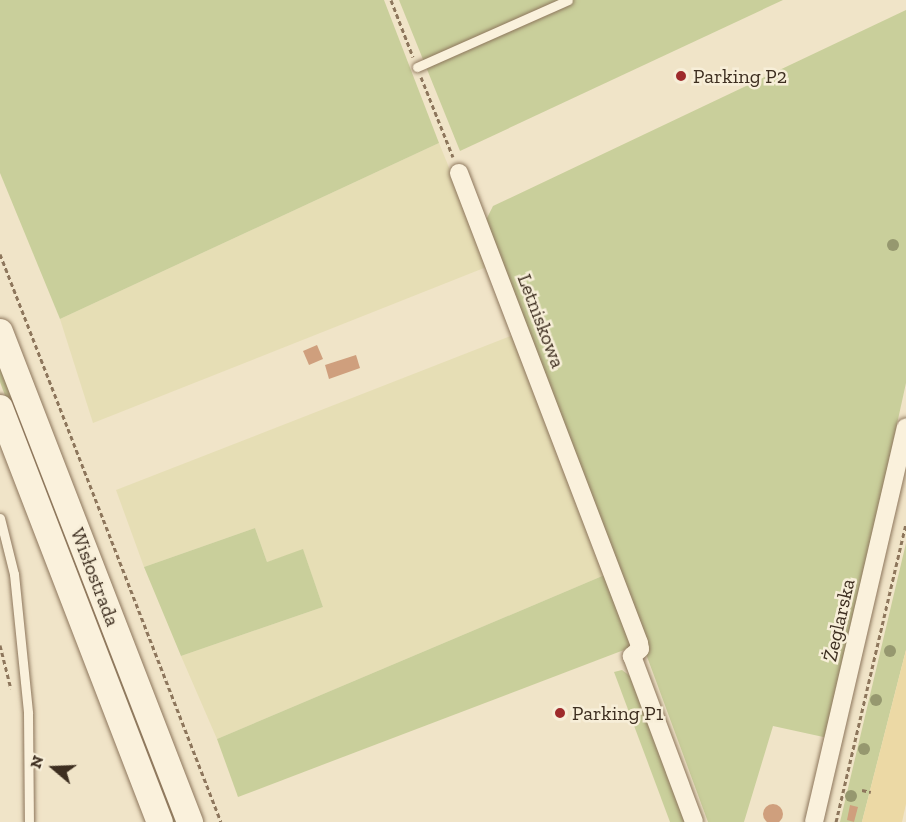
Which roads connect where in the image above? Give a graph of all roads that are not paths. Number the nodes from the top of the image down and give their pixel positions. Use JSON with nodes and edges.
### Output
{"nodes":[{"id":1,"x":568,"y":0,"type":"edge"},
{"id":2,"x":417,"y":67,"type":"road end"},
{"id":3,"x":459,"y":173,"type":"road end"},
{"id":4,"x":1,"y":338,"type":"edge"},
{"id":5,"x":0,"y":408,"type":"edge"},
{"id":6,"x":906,"y":428,"type":"edge"},
{"id":7,"x":0,"y":518,"type":"edge"},
{"id":8,"x":29,"y":822,"type":"edge"},
{"id":9,"x":160,"y":822,"type":"edge"},
{"id":10,"x":190,"y":822,"type":"edge"},
{"id":11,"x":694,"y":822,"type":"edge"},
{"id":12,"x":814,"y":822,"type":"edge"}],
"edges":[{"from":1,"to":2,"type":"lane"},
{"from":3,"to":11,"type":"street","name":"Letniskowa"},
{"from":4,"to":10,"type":"main road","name":"Wisłostrada"},
{"from":5,"to":9,"type":"main road","name":"Wisłostrada"},
{"from":6,"to":12,"type":"street","name":"Żeglarska"},
{"from":7,"to":8,"type":"lane"}]}
